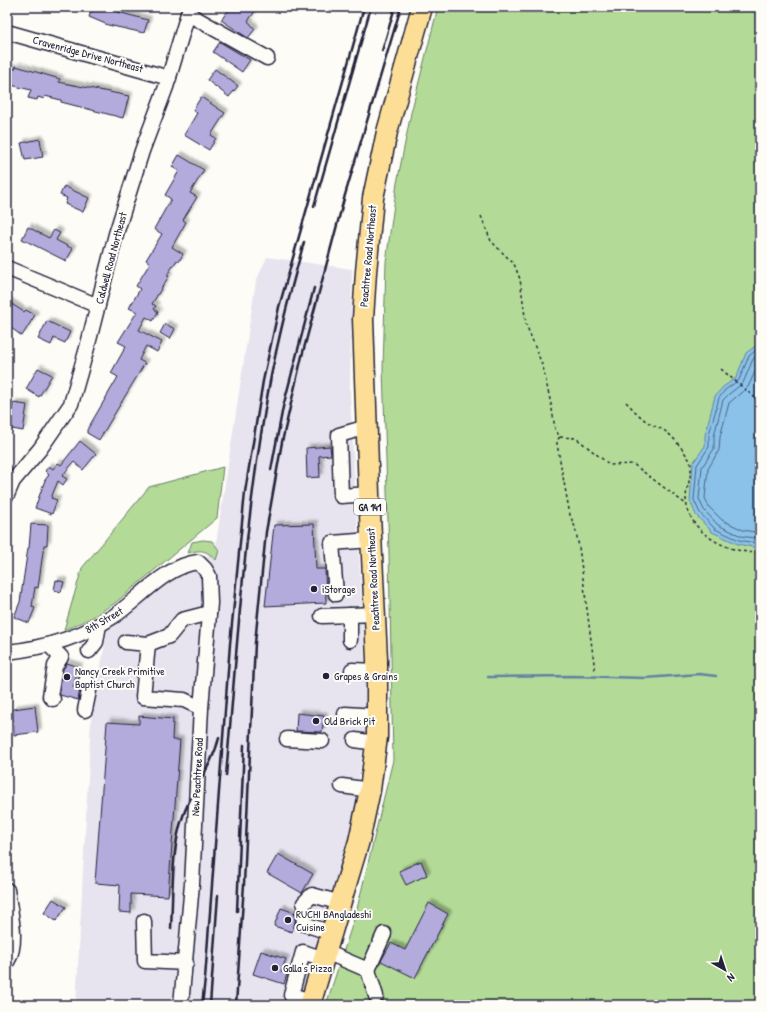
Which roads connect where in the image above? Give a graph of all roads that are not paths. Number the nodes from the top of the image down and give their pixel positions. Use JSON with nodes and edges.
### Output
{"nodes":[{"id":1,"x":422,"y":7,"type":"edge"},
{"id":2,"x":189,"y":10,"type":"edge"},
{"id":3,"x":7,"y":32,"type":"edge"},
{"id":4,"x":267,"y":58,"type":"dead end"},
{"id":5,"x":169,"y":78,"type":"junction"},
{"id":6,"x":7,"y":268,"type":"edge"},
{"id":7,"x":98,"y":306,"type":"junction"},
{"id":8,"x":367,"y":427,"type":"junction"},
{"id":9,"x":369,"y":494,"type":"junction"},
{"id":10,"x":7,"y":495,"type":"edge"},
{"id":11,"x":371,"y":540,"type":"junction"},
{"id":12,"x":189,"y":563,"type":"joint"},
{"id":13,"x":336,"y":594,"type":"dead end"},
{"id":14,"x":209,"y":613,"type":"junction"},
{"id":15,"x":375,"y":614,"type":"junction"},
{"id":16,"x":350,"y":615,"type":"junction"},
{"id":17,"x":322,"y":616,"type":"dead end"},
{"id":18,"x":99,"y":624,"type":"junction"},
{"id":19,"x":350,"y":640,"type":"dead end"},
{"id":20,"x":126,"y":642,"type":"dead end"},
{"id":21,"x":148,"y":644,"type":"junction"},
{"id":22,"x":49,"y":645,"type":"junction"},
{"id":23,"x":89,"y":651,"type":"dead end"},
{"id":24,"x":7,"y":652,"type":"edge"},
{"id":25,"x":352,"y":670,"type":"dead end"},
{"id":26,"x":377,"y":672,"type":"junction"},
{"id":27,"x":86,"y":681,"type":"dead end"},
{"id":28,"x":52,"y":699,"type":"dead end"},
{"id":29,"x":201,"y":708,"type":"junction"},
{"id":30,"x":85,"y":710,"type":"dead end"},
{"id":31,"x":345,"y":714,"type":"dead end"},
{"id":32,"x":377,"y":716,"type":"junction"},
{"id":33,"x":287,"y":740,"type":"dead end"},
{"id":34,"x":355,"y":740,"type":"dead end"},
{"id":35,"x":322,"y":741,"type":"dead end"},
{"id":36,"x":376,"y":742,"type":"junction"},
{"id":37,"x":342,"y":786,"type":"dead end"},
{"id":38,"x":370,"y":790,"type":"junction"},
{"id":39,"x":7,"y":890,"type":"edge"},
{"id":40,"x":341,"y":903,"type":"junction"},
{"id":41,"x":144,"y":921,"type":"dead end"},
{"id":42,"x":332,"y":933,"type":"junction"},
{"id":43,"x":384,"y":934,"type":"dead end"},
{"id":44,"x":325,"y":956,"type":"junction"},
{"id":45,"x":7,"y":962,"type":"edge"},
{"id":46,"x":186,"y":963,"type":"junction"},
{"id":47,"x":368,"y":970,"type":"junction"},
{"id":48,"x":376,"y":996,"type":"dead end"},
{"id":49,"x":311,"y":1003,"type":"edge"},
{"id":50,"x":181,"y":1005,"type":"edge"}],
"edges":[{"from":1,"to":8,"type":"highway","name":"Peachtree Road Northeast","number":"GA 141"},
{"from":2,"to":4,"type":"street"},
{"from":2,"to":5,"type":"street","name":"Caldwell Road Northeast"},
{"from":3,"to":5,"type":"street","name":"Cravenridge Drive Northeast"},
{"from":5,"to":7,"type":"street","name":"Caldwell Road Northeast"},
{"from":6,"to":7,"type":"street"},
{"from":7,"to":10,"type":"street","name":"Caldwell Road Northeast"},
{"from":8,"to":9,"type":"highway","name":"Peachtree Road Northeast","number":"GA 141"},
{"from":8,"to":9,"type":"street"},
{"from":9,"to":11,"type":"highway","name":"Peachtree Road Northeast","number":"GA 141"},
{"from":11,"to":13,"type":"street"},
{"from":11,"to":15,"type":"highway","name":"Peachtree Road Northeast","number":"GA 141"},
{"from":12,"to":14,"type":"street","name":"New Peachtree Road"},
{"from":12,"to":18,"type":"street","name":"8th Street"},
{"from":14,"to":21,"type":"street"},
{"from":14,"to":29,"type":"street","name":"New Peachtree Road"},
{"from":15,"to":16,"type":"street"},
{"from":15,"to":26,"type":"highway","name":"Peachtree Road Northeast","number":"GA 141"},
{"from":16,"to":17,"type":"street"},
{"from":16,"to":19,"type":"street"},
{"from":18,"to":22,"type":"street","name":"8th Street"},
{"from":18,"to":23,"type":"street"},
{"from":20,"to":21,"type":"street"},
{"from":21,"to":29,"type":"street"},
{"from":22,"to":24,"type":"street","name":"8th Street"},
{"from":22,"to":28,"type":"street"},
{"from":25,"to":26,"type":"street"},
{"from":26,"to":32,"type":"highway","name":"Peachtree Road Northeast","number":"GA 141"},
{"from":27,"to":30,"type":"street"},
{"from":29,"to":46,"type":"street","name":"New Peachtree Road"},
{"from":31,"to":32,"type":"street"},
{"from":32,"to":36,"type":"highway","name":"Peachtree Road Northeast","number":"GA 141"},
{"from":33,"to":35,"type":"street"},
{"from":34,"to":36,"type":"street"},
{"from":36,"to":38,"type":"highway","name":"Peachtree Road Northeast","number":"GA 141"},
{"from":37,"to":38,"type":"street"},
{"from":38,"to":40,"type":"highway","name":"Peachtree Road Northeast","number":"GA 141"},
{"from":39,"to":45,"type":"street"},
{"from":40,"to":42,"type":"highway","name":"Peachtree Road Northeast","number":"GA 141"},
{"from":40,"to":42,"type":"street"},
{"from":41,"to":46,"type":"street"},
{"from":42,"to":44,"type":"highway","name":"Peachtree Road Northeast","number":"GA 141"},
{"from":43,"to":47,"type":"street"},
{"from":44,"to":47,"type":"street"},
{"from":44,"to":49,"type":"highway","name":"Peachtree Road Northeast","number":"GA 141"},
{"from":46,"to":50,"type":"street","name":"New Peachtree Road"},
{"from":47,"to":48,"type":"street"}]}
